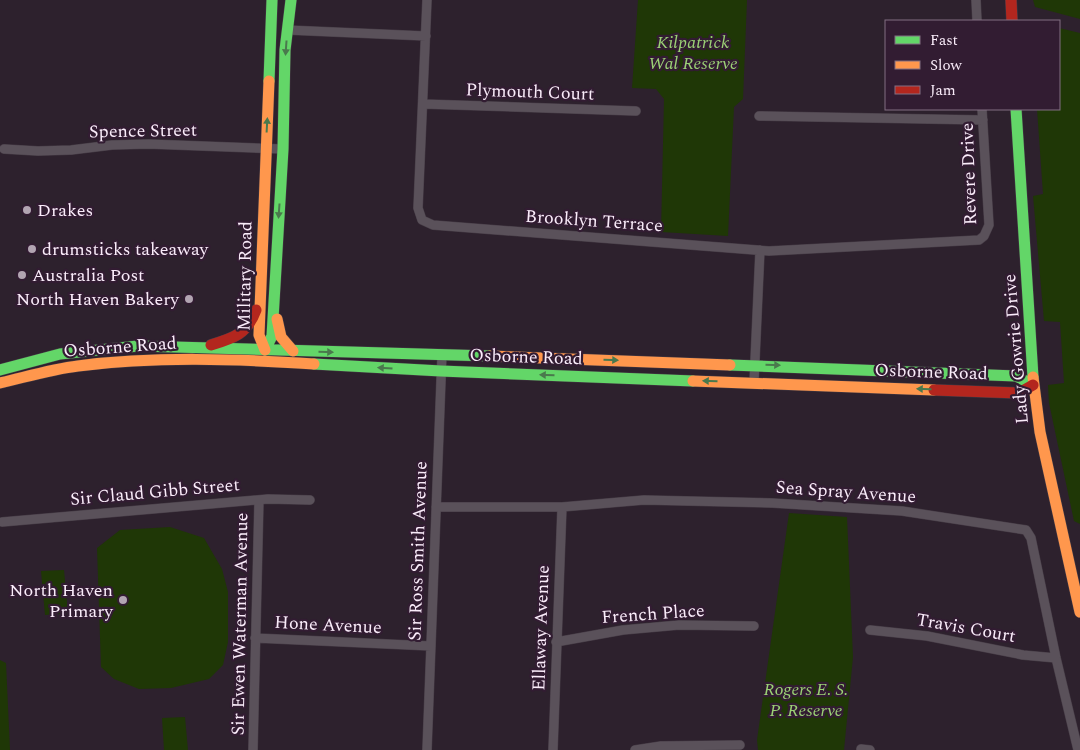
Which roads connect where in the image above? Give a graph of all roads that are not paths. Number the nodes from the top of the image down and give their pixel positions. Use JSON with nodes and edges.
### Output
{"nodes":[{"id":1,"x":272,"y":0,"type":"edge"},
{"id":2,"x":291,"y":0,"type":"edge"},
{"id":3,"x":427,"y":0,"type":"edge"},
{"id":4,"x":976,"y":0,"type":"edge"},
{"id":5,"x":1010,"y":0,"type":"edge"},
{"id":6,"x":977,"y":20,"type":"edge"},
{"id":7,"x":1012,"y":20,"type":"edge"},
{"id":8,"x":287,"y":30,"type":"junction"},
{"id":9,"x":426,"y":36,"type":"junction"},
{"id":10,"x":423,"y":104,"type":"junction"},
{"id":11,"x":982,"y":110,"type":"edge"},
{"id":12,"x":1016,"y":110,"type":"edge"},
{"id":13,"x":636,"y":112,"type":"dead end"},
{"id":14,"x":759,"y":116,"type":"dead end"},
{"id":15,"x":983,"y":120,"type":"junction"},
{"id":16,"x":266,"y":148,"type":"junction"},
{"id":17,"x":4,"y":149,"type":"dead end"},
{"id":18,"x":284,"y":150,"type":"junction"},
{"id":19,"x":984,"y":236,"type":"joint"},
{"id":20,"x":760,"y":250,"type":"junction"},
{"id":21,"x":261,"y":296,"type":"junction"},
{"id":22,"x":274,"y":298,"type":"junction"},
{"id":23,"x":202,"y":348,"type":"junction"},
{"id":24,"x":265,"y":350,"type":"junction"},
{"id":25,"x":292,"y":351,"type":"junction"},
{"id":26,"x":60,"y":354,"type":"junction"},
{"id":27,"x":442,"y":354,"type":"junction"},
{"id":28,"x":244,"y":362,"type":"junction"},
{"id":29,"x":286,"y":362,"type":"junction"},
{"id":30,"x":755,"y":364,"type":"junction"},
{"id":31,"x":76,"y":366,"type":"junction"},
{"id":32,"x":0,"y":370,"type":"edge"},
{"id":33,"x":441,"y":371,"type":"junction"},
{"id":34,"x":45,"y":372,"type":"junction"},
{"id":35,"x":754,"y":382,"type":"junction"},
{"id":36,"x":0,"y":383,"type":"edge"},
{"id":37,"x":1033,"y":385,"type":"junction"},
{"id":38,"x":259,"y":500,"type":"junction"},
{"id":39,"x":310,"y":500,"type":"dead end"},
{"id":40,"x":436,"y":507,"type":"junction"},
{"id":41,"x":562,"y":507,"type":"junction"},
{"id":42,"x":2,"y":522,"type":"dead end"},
{"id":43,"x":1080,"y":612,"type":"edge"},
{"id":44,"x":754,"y":626,"type":"dead end"},
{"id":45,"x":870,"y":630,"type":"dead end"},
{"id":46,"x":255,"y":638,"type":"junction"},
{"id":47,"x":556,"y":642,"type":"junction"},
{"id":48,"x":431,"y":646,"type":"junction"},
{"id":49,"x":1056,"y":658,"type":"junction"},
{"id":50,"x":740,"y":745,"type":"dead end"},
{"id":51,"x":861,"y":749,"type":"edge"},
{"id":52,"x":253,"y":750,"type":"edge"},
{"id":53,"x":427,"y":750,"type":"edge"},
{"id":54,"x":553,"y":750,"type":"edge"},
{"id":55,"x":635,"y":750,"type":"edge"},
{"id":56,"x":870,"y":750,"type":"edge"},
{"id":57,"x":1078,"y":750,"type":"edge"}],
"edges":[{"from":16,"to":1,"type":"street","name":"Military Road","one_way":true},
{"from":2,"to":8,"type":"street","name":"Military Road"},
{"from":3,"to":9,"type":"street","name":"Brooklyn Terrace"},
{"from":4,"to":6,"type":"street"},
{"from":5,"to":7,"type":"street"},
{"from":8,"to":9,"type":"street"},
{"from":8,"to":18,"type":"street","name":"Military Road","one_way":true},
{"from":9,"to":10,"type":"street","name":"Brooklyn Terrace"},
{"from":10,"to":13,"type":"street","name":"Plymouth Court"},
{"from":10,"to":20,"type":"street","name":"Brooklyn Terrace"},
{"from":11,"to":15,"type":"street","name":"Revere Drive"},
{"from":12,"to":37,"type":"street","name":"Lady Gowrie Drive"},
{"from":14,"to":15,"type":"street"},
{"from":15,"to":19,"type":"street","name":"Revere Drive"},
{"from":16,"to":17,"type":"street","name":"Spence Street"},
{"from":16,"to":18,"type":"street","name":"Spence Street"},
{"from":16,"to":21,"type":"street","name":"Military Road"},
{"from":18,"to":22,"type":"street","name":"Military Road","one_way":true},
{"from":19,"to":20,"type":"street","name":"Brooklyn Terrace"},
{"from":20,"to":30,"type":"street"},
{"from":21,"to":23,"type":"street"},
{"from":21,"to":24,"type":"street","name":"Military Road"},
{"from":22,"to":24,"type":"street","name":"Military Road"},
{"from":22,"to":25,"type":"street"},
{"from":23,"to":24,"type":"street","name":"Osborne Road"},
{"from":23,"to":26,"type":"street","name":"Osborne Road"},
{"from":24,"to":25,"type":"street","name":"Osborne Road"},
{"from":24,"to":28,"type":"street"},
{"from":24,"to":29,"type":"street"},
{"from":25,"to":27,"type":"street","name":"Osborne Road","one_way":true},
{"from":26,"to":31,"type":"street"},
{"from":26,"to":32,"type":"street","name":"Osborne Road"},
{"from":26,"to":34,"type":"street"},
{"from":27,"to":30,"type":"street","name":"Osborne Road","one_way":true},
{"from":27,"to":33,"type":"street","name":"Sir Ross Smith Avenue"},
{"from":28,"to":29,"type":"street","name":"Osborne Road"},
{"from":28,"to":31,"type":"street","name":"Osborne Road"},
{"from":33,"to":29,"type":"street","name":"Osborne Road","one_way":true},
{"from":30,"to":35,"type":"street"},
{"from":30,"to":37,"type":"street","name":"Osborne Road","one_way":true},
{"from":31,"to":34,"type":"street","name":"Osborne Road"},
{"from":35,"to":33,"type":"street","name":"Osborne Road","one_way":true},
{"from":33,"to":40,"type":"street","name":"Sir Ross Smith Avenue"},
{"from":34,"to":36,"type":"street","name":"Osborne Road"},
{"from":37,"to":35,"type":"street","name":"Osborne Road","one_way":true},
{"from":37,"to":43,"type":"street","name":"Lady Gowrie Drive"},
{"from":38,"to":39,"type":"street","name":"Sir Claud Gibb Street"},
{"from":38,"to":42,"type":"street","name":"Sir Claud Gibb Street"},
{"from":38,"to":46,"type":"street","name":"Sir Ewen Waterman Avenue"},
{"from":40,"to":41,"type":"street","name":"Sea Spray Avenue"},
{"from":40,"to":48,"type":"street","name":"Sir Ross Smith Avenue"},
{"from":41,"to":47,"type":"street","name":"Ellaway Avenue"},
{"from":41,"to":49,"type":"street","name":"Sea Spray Avenue"},
{"from":44,"to":47,"type":"street","name":"French Place"},
{"from":45,"to":49,"type":"street","name":"Travis Court"},
{"from":46,"to":48,"type":"street","name":"Hone Avenue"},
{"from":46,"to":52,"type":"street","name":"Sir Ewen Waterman Avenue"},
{"from":47,"to":54,"type":"street","name":"Ellaway Avenue"},
{"from":48,"to":53,"type":"street","name":"Sir Ross Smith Avenue"},
{"from":49,"to":57,"type":"street","name":"Sea Spray Avenue"},
{"from":50,"to":55,"type":"street"},
{"from":51,"to":56,"type":"street"}]}
